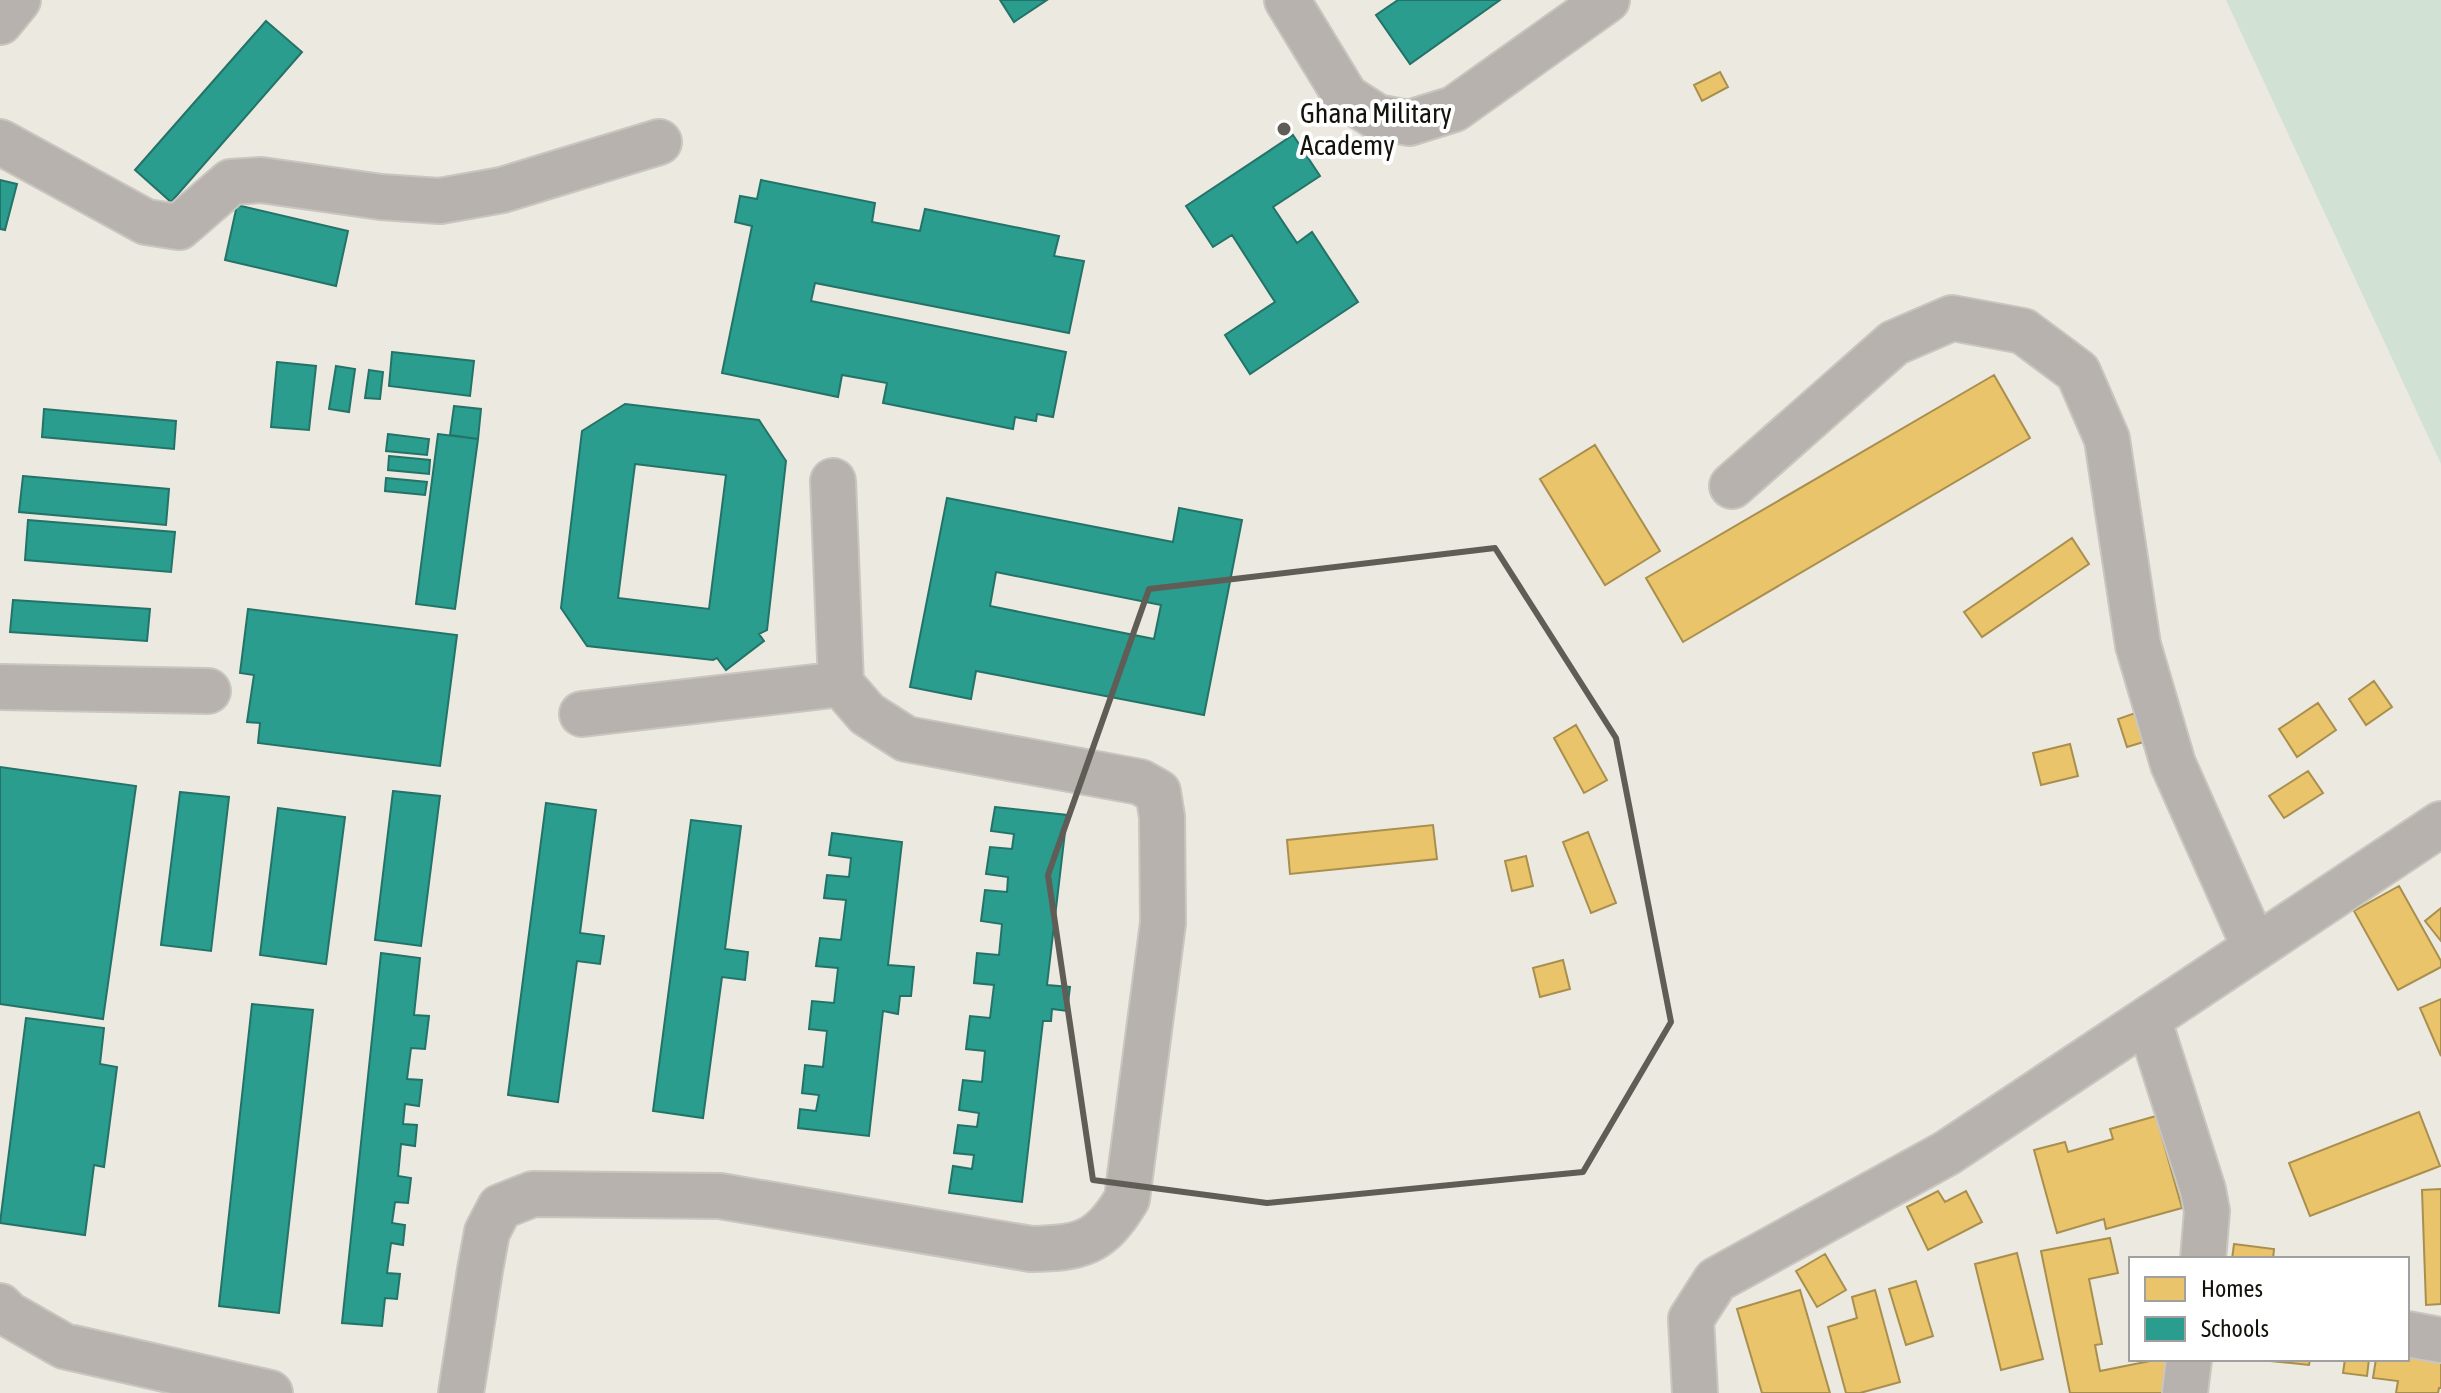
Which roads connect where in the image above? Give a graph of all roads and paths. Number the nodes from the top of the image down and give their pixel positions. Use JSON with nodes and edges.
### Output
{"nodes":[{"id":1,"x":18,"y":0,"type":"edge"},
{"id":2,"x":1607,"y":0,"type":"edge"},
{"id":3,"x":1297,"y":4,"type":"edge"},
{"id":4,"x":0,"y":22,"type":"edge"},
{"id":5,"x":0,"y":142,"type":"edge"},
{"id":6,"x":659,"y":142,"type":"dead end"},
{"id":7,"x":833,"y":481,"type":"dead end"},
{"id":8,"x":1732,"y":486,"type":"dead end"},
{"id":9,"x":841,"y":684,"type":"junction"},
{"id":10,"x":0,"y":687,"type":"edge"},
{"id":11,"x":208,"y":691,"type":"dead end"},
{"id":12,"x":582,"y":714,"type":"dead end"},
{"id":13,"x":2441,"y":824,"type":"edge"},
{"id":14,"x":2255,"y":948,"type":"junction"},
{"id":15,"x":2149,"y":1021,"type":"junction"},
{"id":16,"x":2203,"y":1257,"type":"edge"},
{"id":17,"x":0,"y":1306,"type":"edge"},
{"id":18,"x":2409,"y":1334,"type":"edge"},
{"id":19,"x":2441,"y":1340,"type":"edge"},
{"id":20,"x":270,"y":1393,"type":"edge"},
{"id":21,"x":461,"y":1393,"type":"edge"},
{"id":22,"x":1695,"y":1393,"type":"edge"}],
"edges":[{"from":1,"to":4,"type":"street"},
{"from":2,"to":3,"type":"street"},
{"from":5,"to":6,"type":"street"},
{"from":7,"to":9,"type":"street"},
{"from":8,"to":14,"type":"street"},
{"from":9,"to":12,"type":"street"},
{"from":9,"to":21,"type":"street"},
{"from":10,"to":11,"type":"street"},
{"from":13,"to":14,"type":"street"},
{"from":14,"to":15,"type":"street"},
{"from":15,"to":16,"type":"street"},
{"from":15,"to":22,"type":"street"},
{"from":17,"to":20,"type":"street"},
{"from":18,"to":19,"type":"street"}]}
